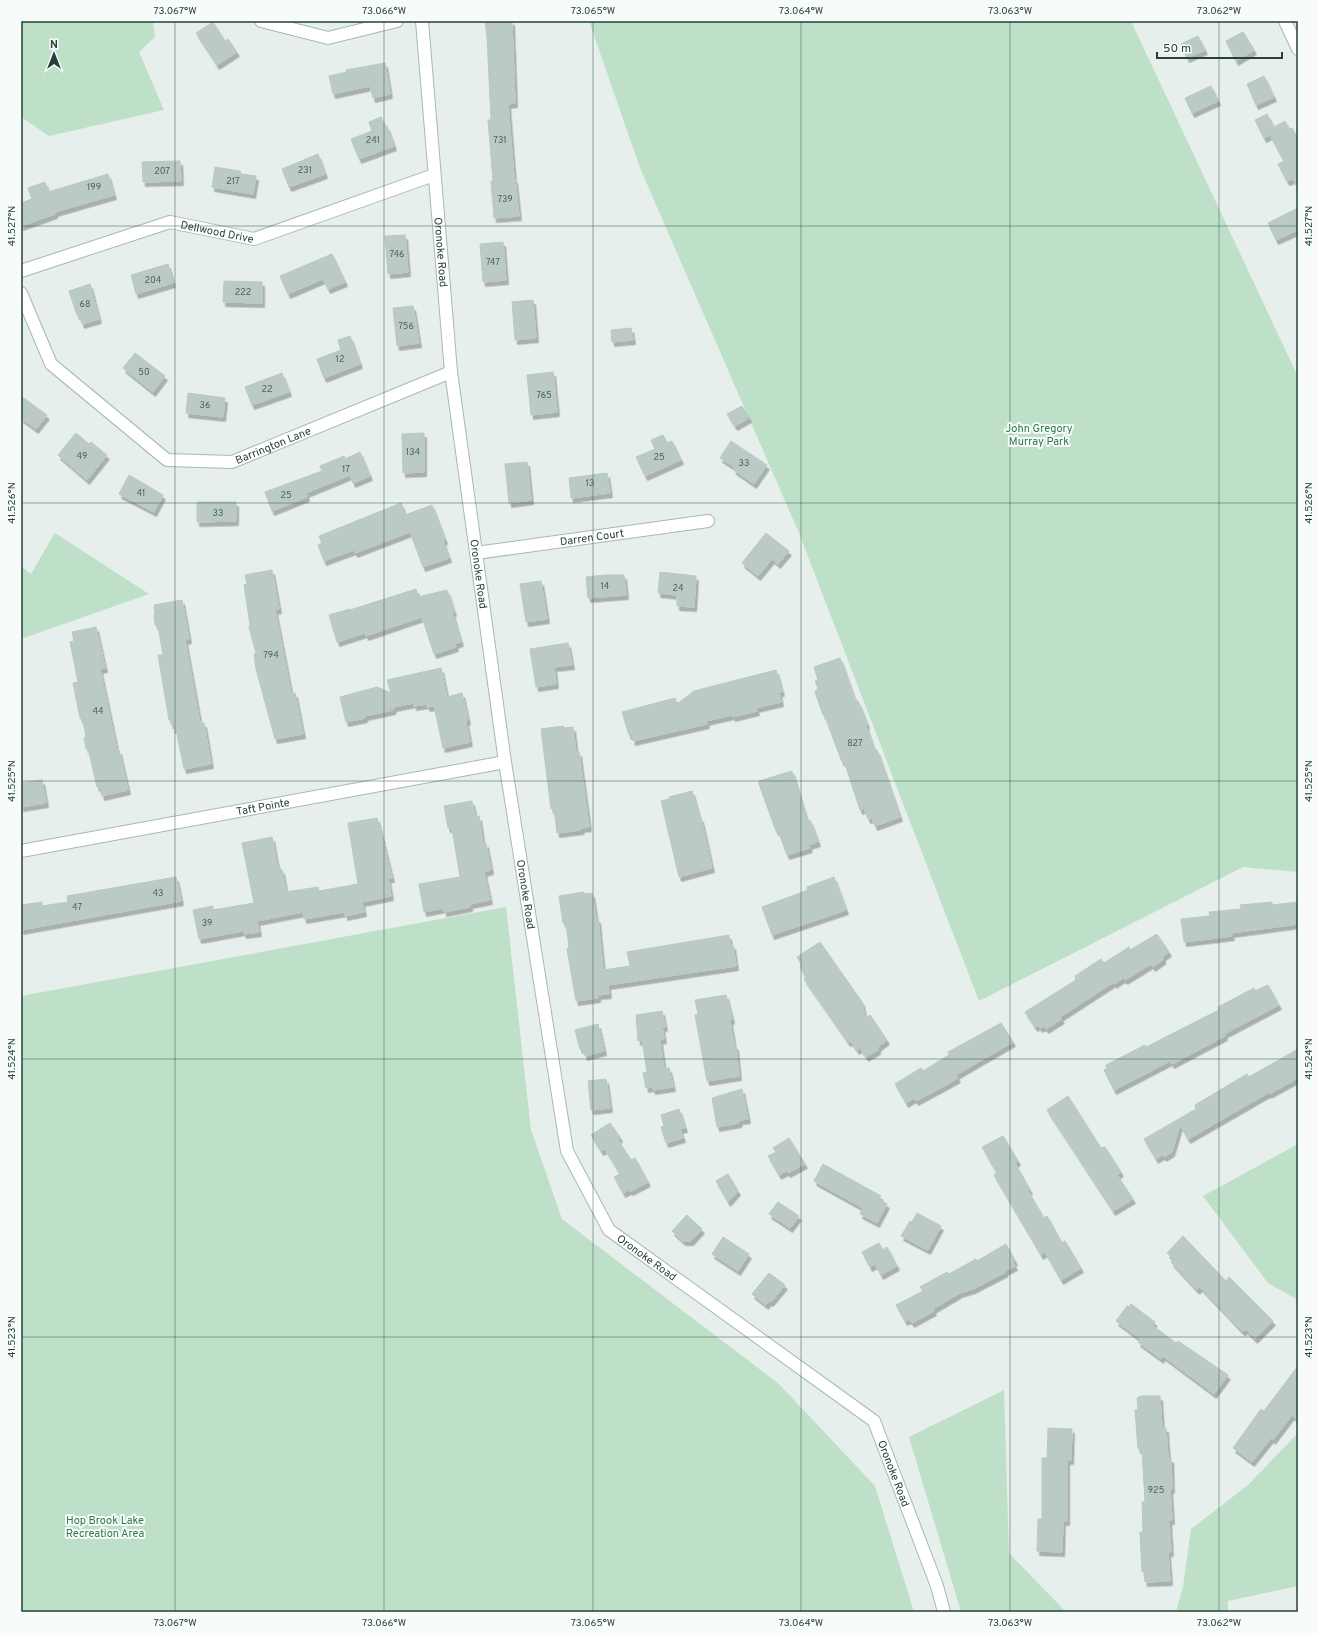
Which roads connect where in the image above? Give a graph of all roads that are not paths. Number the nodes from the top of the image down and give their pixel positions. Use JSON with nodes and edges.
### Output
{"nodes":[{"id":1,"x":261,"y":21,"type":"edge"},
{"id":2,"x":397,"y":21,"type":"edge"},
{"id":3,"x":422,"y":21,"type":"edge"},
{"id":4,"x":1286,"y":21,"type":"edge"},
{"id":5,"x":1298,"y":49,"type":"edge"},
{"id":6,"x":434,"y":175,"type":"junction"},
{"id":7,"x":21,"y":271,"type":"edge"},
{"id":8,"x":21,"y":293,"type":"edge"},
{"id":9,"x":451,"y":372,"type":"junction"},
{"id":10,"x":708,"y":521,"type":"dead end"},
{"id":11,"x":476,"y":553,"type":"junction"},
{"id":12,"x":505,"y":762,"type":"junction"},
{"id":13,"x":21,"y":851,"type":"edge"},
{"id":14,"x":944,"y":1612,"type":"edge"}],
"edges":[{"from":1,"to":2,"type":"street"},
{"from":3,"to":6,"type":"street","name":"Oronoke Road"},
{"from":4,"to":5,"type":"street"},
{"from":6,"to":7,"type":"street","name":"Dellwood Drive"},
{"from":6,"to":9,"type":"street","name":"Oronoke Road"},
{"from":8,"to":9,"type":"street","name":"Barrington Lane"},
{"from":9,"to":11,"type":"street","name":"Oronoke Road"},
{"from":10,"to":11,"type":"street","name":"Darren Court"},
{"from":11,"to":12,"type":"street","name":"Oronoke Road"},
{"from":12,"to":13,"type":"street","name":"Taft Pointe"},
{"from":12,"to":14,"type":"street","name":"Oronoke Road"}]}
